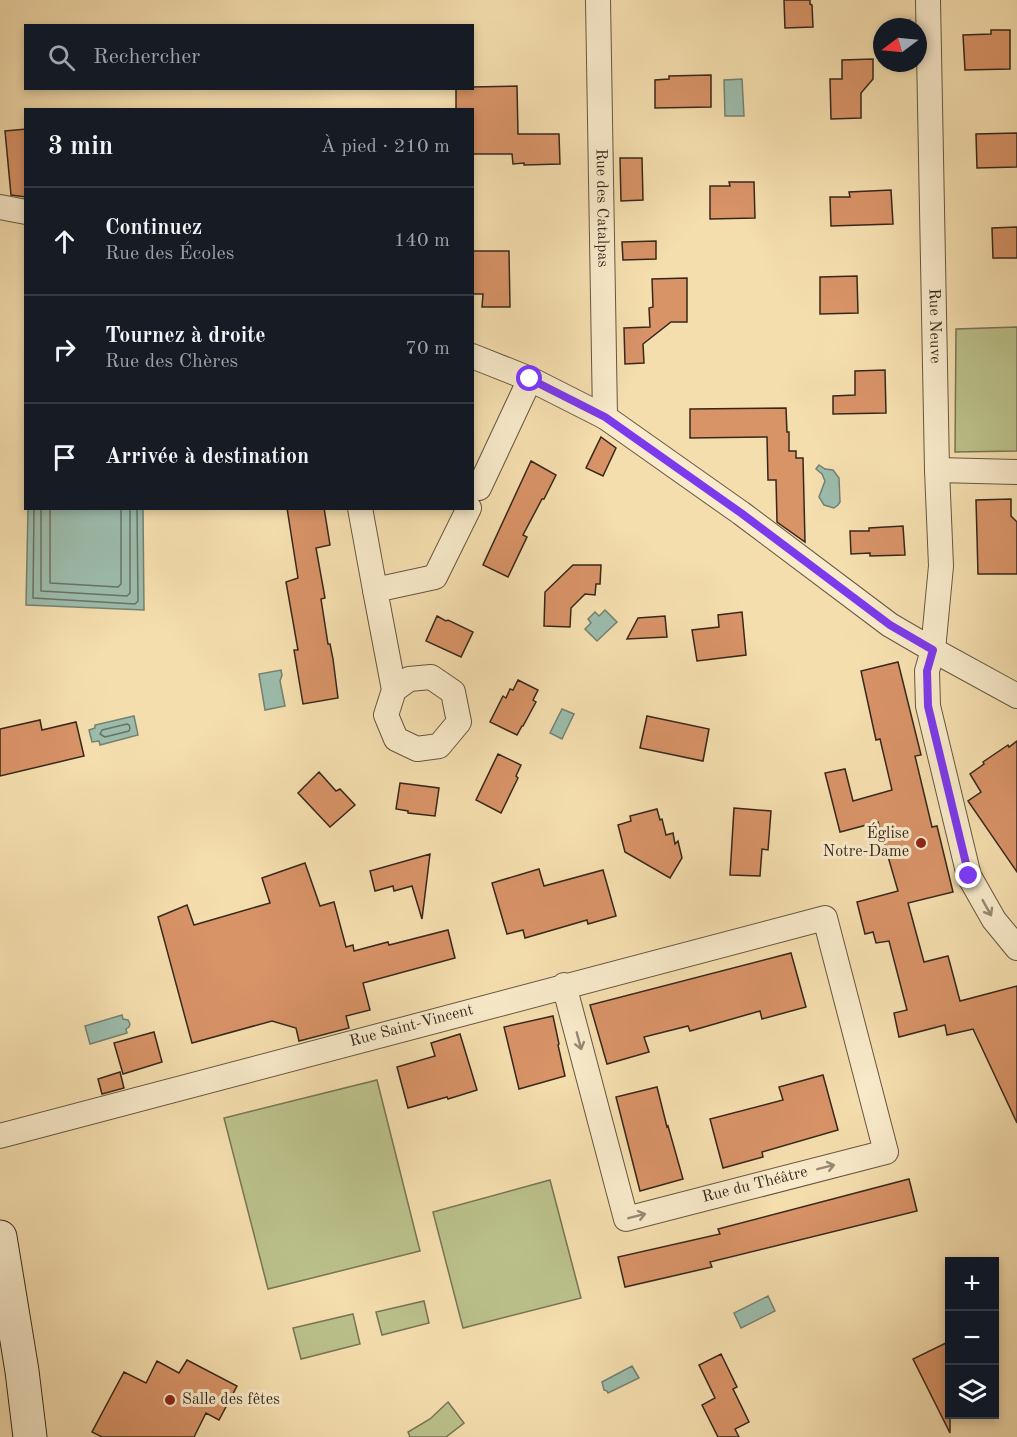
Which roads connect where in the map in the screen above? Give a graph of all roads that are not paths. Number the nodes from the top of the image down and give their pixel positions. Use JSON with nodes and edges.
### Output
{"nodes":[{"id":1,"x":598,"y":0,"type":"edge"},
{"id":2,"x":928,"y":0,"type":"edge"},
{"id":3,"x":0,"y":207,"type":"edge"},
{"id":4,"x":24,"y":212,"type":"edge"},
{"id":5,"x":474,"y":357,"type":"edge"},
{"id":6,"x":530,"y":379,"type":"junction"},
{"id":7,"x":605,"y":417,"type":"junction"},
{"id":8,"x":937,"y":470,"type":"junction"},
{"id":9,"x":1017,"y":472,"type":"edge"},
{"id":10,"x":474,"y":493,"type":"edge"},
{"id":11,"x":360,"y":510,"type":"edge"},
{"id":12,"x":466,"y":510,"type":"edge"},
{"id":13,"x":375,"y":590,"type":"junction"},
{"id":14,"x":933,"y":650,"type":"junction"},
{"id":15,"x":394,"y":690,"type":"dead end"},
{"id":16,"x":1017,"y":696,"type":"edge"},
{"id":17,"x":825,"y":918,"type":"joint"},
{"id":18,"x":1017,"y":948,"type":"edge"},
{"id":19,"x":564,"y":985,"type":"junction"},
{"id":20,"x":0,"y":1136,"type":"edge"},
{"id":21,"x":0,"y":1237,"type":"edge"},
{"id":22,"x":30,"y":1437,"type":"edge"}],
"edges":[{"from":1,"to":7,"type":"street","name":"Rue des Catalpas"},
{"from":2,"to":8,"type":"street","name":"Rue Neuve"},
{"from":3,"to":4,"type":"street"},
{"from":5,"to":6,"type":"street"},
{"from":6,"to":7,"type":"street"},
{"from":6,"to":10,"type":"street"},
{"from":7,"to":14,"type":"street"},
{"from":8,"to":9,"type":"street"},
{"from":8,"to":14,"type":"street","name":"Rue Neuve"},
{"from":11,"to":13,"type":"street"},
{"from":12,"to":13,"type":"street"},
{"from":13,"to":15,"type":"street"},
{"from":14,"to":16,"type":"street"},
{"from":14,"to":18,"type":"street","name":"Rue Neuve","one_way":true},
{"from":17,"to":19,"type":"street","name":"Rue Saint-Vincent"},
{"from":19,"to":17,"type":"street","name":"Rue du Théâtre","one_way":true},
{"from":19,"to":20,"type":"street","name":"Rue Saint-Vincent"},
{"from":21,"to":22,"type":"main road"}]}
